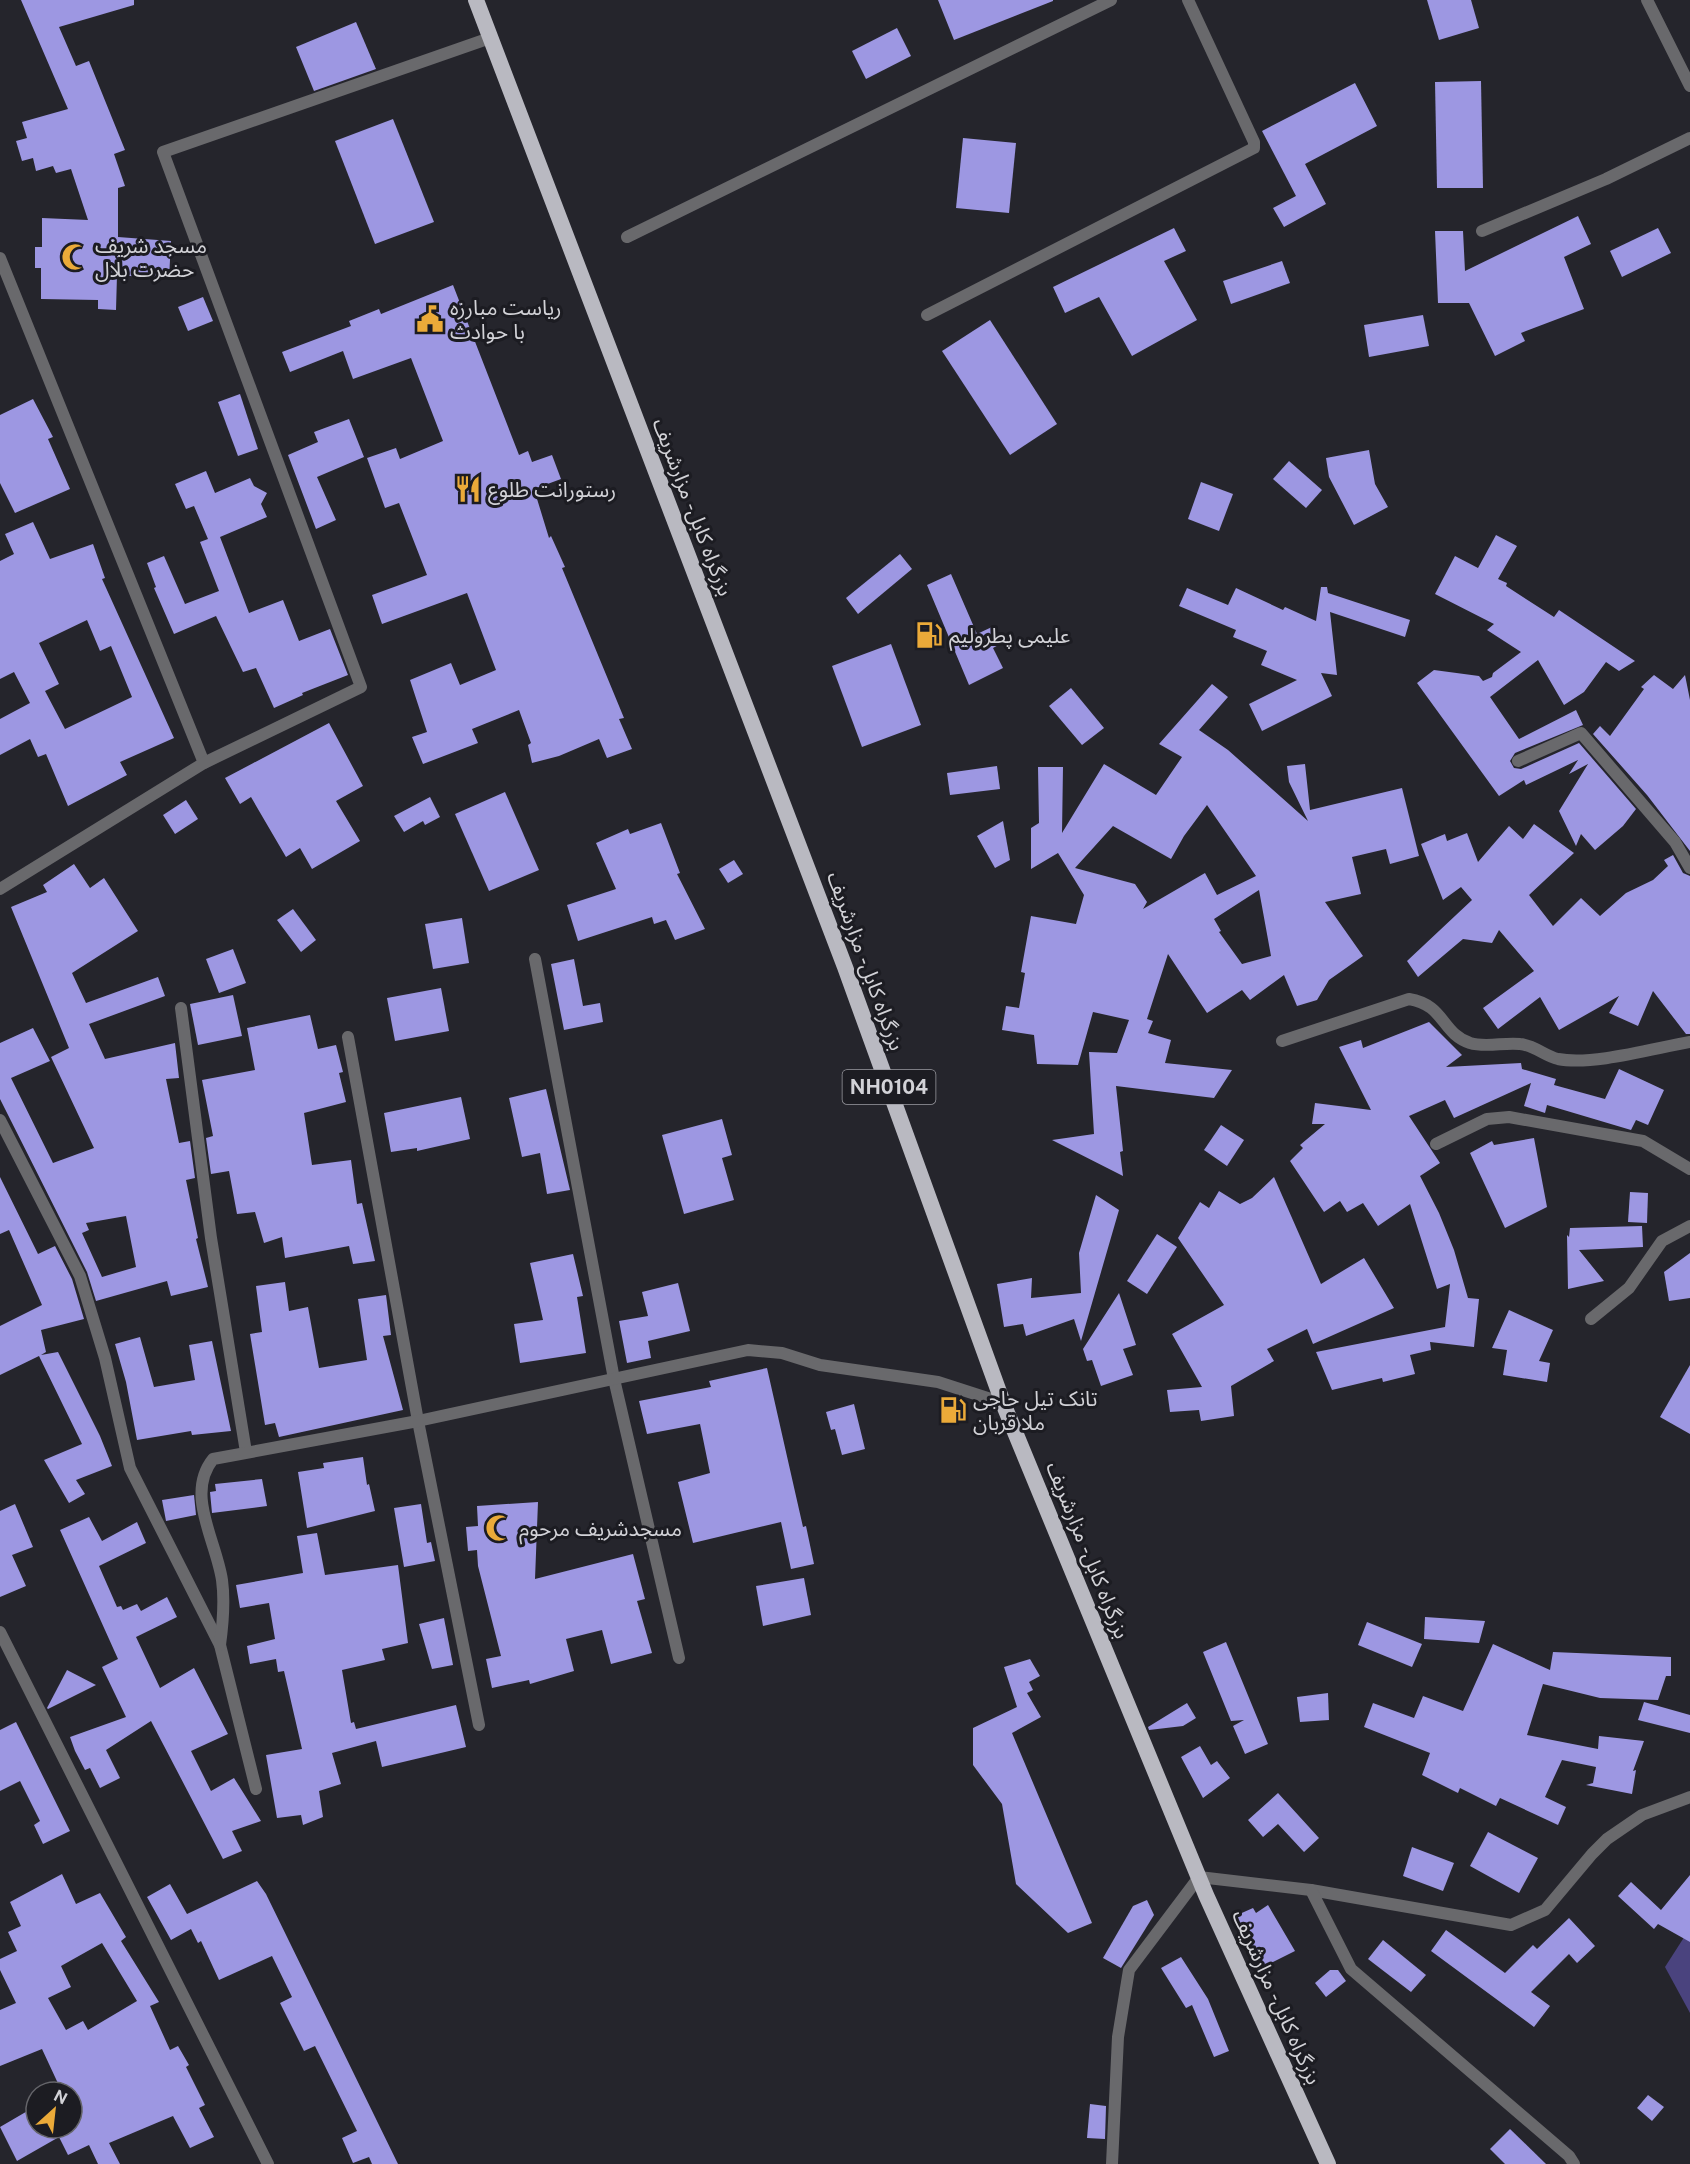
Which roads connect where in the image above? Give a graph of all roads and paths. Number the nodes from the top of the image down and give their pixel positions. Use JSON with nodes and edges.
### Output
{"nodes":[{"id":1,"x":476,"y":0,"type":"edge"},
{"id":2,"x":1111,"y":0,"type":"edge"},
{"id":3,"x":1188,"y":0,"type":"edge"},
{"id":4,"x":1647,"y":0,"type":"edge"},
{"id":5,"x":490,"y":38,"type":"junction"},
{"id":6,"x":1690,"y":86,"type":"edge"},
{"id":7,"x":1690,"y":138,"type":"edge"},
{"id":8,"x":1482,"y":231,"type":"dead end"},
{"id":9,"x":627,"y":237,"type":"dead end"},
{"id":10,"x":0,"y":258,"type":"edge"},
{"id":11,"x":927,"y":315,"type":"dead end"},
{"id":12,"x":1518,"y":761,"type":"dead end"},
{"id":13,"x":204,"y":763,"type":"junction"},
{"id":14,"x":1690,"y":868,"type":"edge"},
{"id":15,"x":0,"y":889,"type":"edge"},
{"id":16,"x":535,"y":959,"type":"dead end"},
{"id":17,"x":181,"y":1008,"type":"dead end"},
{"id":18,"x":348,"y":1037,"type":"dead end"},
{"id":19,"x":1282,"y":1041,"type":"dead end"},
{"id":20,"x":1690,"y":1042,"type":"edge"},
{"id":21,"x":0,"y":1120,"type":"edge"},
{"id":22,"x":1436,"y":1144,"type":"dead end"},
{"id":23,"x":1690,"y":1169,"type":"edge"},
{"id":24,"x":1690,"y":1226,"type":"edge"},
{"id":25,"x":1591,"y":1319,"type":"dead end"},
{"id":26,"x":614,"y":1379,"type":"junction"},
{"id":27,"x":1003,"y":1403,"type":"junction"},
{"id":28,"x":418,"y":1421,"type":"junction"},
{"id":29,"x":246,"y":1452,"type":"junction"},
{"id":30,"x":0,"y":1632,"type":"edge"},
{"id":31,"x":220,"y":1645,"type":"junction"},
{"id":32,"x":679,"y":1658,"type":"dead end"},
{"id":33,"x":479,"y":1725,"type":"dead end"},
{"id":34,"x":256,"y":1789,"type":"dead end"},
{"id":35,"x":1690,"y":1797,"type":"edge"},
{"id":36,"x":1199,"y":1877,"type":"junction"},
{"id":37,"x":1311,"y":1890,"type":"junction"},
{"id":38,"x":268,"y":2164,"type":"edge"},
{"id":39,"x":1112,"y":2164,"type":"edge"},
{"id":40,"x":1328,"y":2164,"type":"edge"},
{"id":41,"x":1574,"y":2164,"type":"edge"}],
"edges":[{"from":1,"to":5,"type":"highway","name":"بزرگراه کابل - مزارشریف","number":"NH0104"},
{"from":2,"to":9,"type":"street"},
{"from":3,"to":11,"type":"street"},
{"from":4,"to":6,"type":"street"},
{"from":5,"to":13,"type":"street"},
{"from":5,"to":27,"type":"highway","name":"بزرگراه کابل - مزارشریف","number":"NH0104"},
{"from":7,"to":8,"type":"street"},
{"from":10,"to":13,"type":"street"},
{"from":12,"to":14,"type":"street"},
{"from":13,"to":15,"type":"street"},
{"from":16,"to":26,"type":"street"},
{"from":17,"to":29,"type":"street"},
{"from":18,"to":28,"type":"street"},
{"from":19,"to":20,"type":"street"},
{"from":21,"to":31,"type":"street"},
{"from":22,"to":23,"type":"street"},
{"from":24,"to":25,"type":"street"},
{"from":26,"to":27,"type":"street"},
{"from":26,"to":28,"type":"street"},
{"from":26,"to":32,"type":"street"},
{"from":27,"to":36,"type":"highway","name":"بزرگراه کابل - مزارشریف","number":"NH0104"},
{"from":28,"to":29,"type":"street"},
{"from":28,"to":33,"type":"street"},
{"from":29,"to":31,"type":"street"},
{"from":30,"to":38,"type":"street"},
{"from":31,"to":34,"type":"street"},
{"from":35,"to":37,"type":"street"},
{"from":36,"to":37,"type":"street"},
{"from":36,"to":39,"type":"street"},
{"from":36,"to":40,"type":"highway","name":"بزرگراه کابل - مزارشریف","number":"NH0104"},
{"from":37,"to":41,"type":"street"}]}
